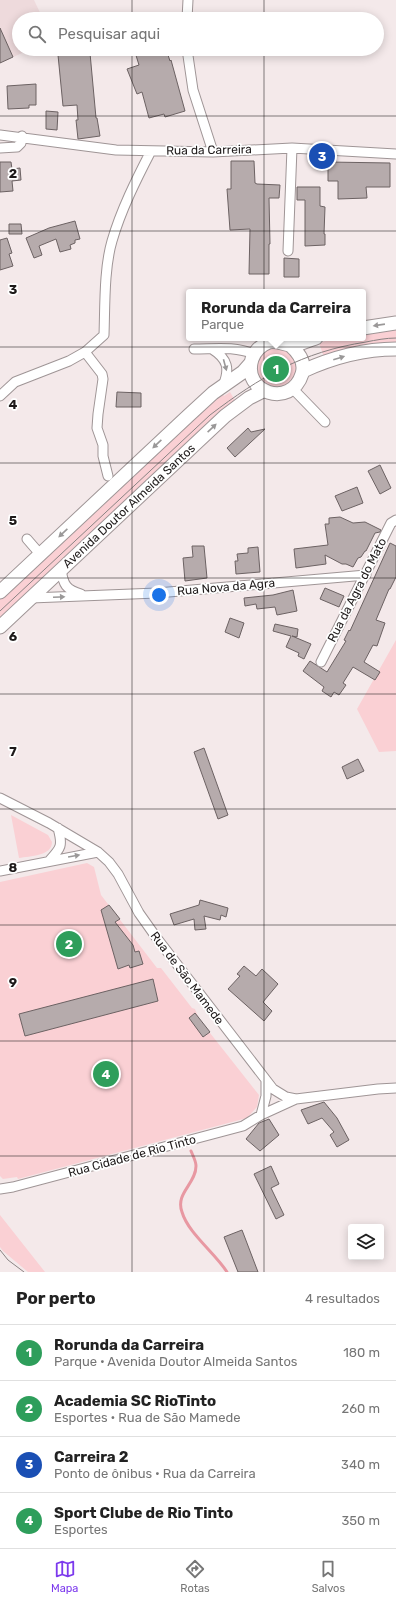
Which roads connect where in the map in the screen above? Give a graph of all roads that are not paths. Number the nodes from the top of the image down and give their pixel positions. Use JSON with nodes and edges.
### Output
{"nodes":[{"id":1,"x":188,"y":0,"type":"edge"},
{"id":2,"x":187,"y":12,"type":"edge"},
{"id":3,"x":188,"y":56,"type":"edge"},
{"id":4,"x":0,"y":135,"type":"edge"},
{"id":5,"x":22,"y":136,"type":"junction"},
{"id":6,"x":0,"y":148,"type":"edge"},
{"id":7,"x":292,"y":148,"type":"junction"},
{"id":8,"x":150,"y":151,"type":"junction"},
{"id":9,"x":213,"y":152,"type":"junction"},
{"id":10,"x":396,"y":154,"type":"edge"},
{"id":11,"x":288,"y":251,"type":"dead end"},
{"id":12,"x":396,"y":324,"type":"edge"},
{"id":13,"x":366,"y":328,"type":"edge"},
{"id":14,"x":306,"y":341,"type":"edge"},
{"id":15,"x":290,"y":345,"type":"junction"},
{"id":16,"x":194,"y":349,"type":"dead end"},
{"id":17,"x":212,"y":349,"type":"junction"},
{"id":18,"x":396,"y":349,"type":"edge"},
{"id":19,"x":85,"y":352,"type":"junction"},
{"id":20,"x":252,"y":359,"type":"junction"},
{"id":21,"x":303,"y":371,"type":"junction"},
{"id":22,"x":223,"y":386,"type":"junction"},
{"id":23,"x":293,"y":389,"type":"junction"},
{"id":24,"x":263,"y":391,"type":"junction"},
{"id":25,"x":0,"y":396,"type":"edge"},
{"id":26,"x":325,"y":422,"type":"dead end"},
{"id":27,"x":108,"y":476,"type":"dead end"},
{"id":28,"x":396,"y":520,"type":"edge"},
{"id":29,"x":27,"y":539,"type":"dead end"},
{"id":30,"x":40,"y":554,"type":"junction"},
{"id":31,"x":62,"y":569,"type":"junction"},
{"id":32,"x":366,"y":575,"type":"junction"},
{"id":33,"x":0,"y":592,"type":"edge"},
{"id":34,"x":86,"y":596,"type":"junction"},
{"id":35,"x":31,"y":598,"type":"junction"},
{"id":36,"x":0,"y":627,"type":"edge"},
{"id":37,"x":321,"y":662,"type":"dead end"},
{"id":38,"x":0,"y":798,"type":"edge"},
{"id":39,"x":58,"y":828,"type":"junction"},
{"id":40,"x":98,"y":852,"type":"junction"},
{"id":41,"x":49,"y":861,"type":"junction"},
{"id":42,"x":0,"y":871,"type":"edge"},
{"id":43,"x":266,"y":1081,"type":"junction"},
{"id":44,"x":396,"y":1088,"type":"edge"},
{"id":45,"x":296,"y":1099,"type":"junction"},
{"id":46,"x":261,"y":1115,"type":"junction"},
{"id":47,"x":0,"y":1189,"type":"edge"}],
"edges":[{"from":1,"to":2,"type":"street"},
{"from":3,"to":9,"type":"street"},
{"from":4,"to":5,"type":"street","name":"Rua da Carreira"},
{"from":5,"to":6,"type":"street"},
{"from":5,"to":8,"type":"street","name":"Rua da Carreira"},
{"from":7,"to":9,"type":"street","name":"Rua da Carreira"},
{"from":7,"to":10,"type":"street","name":"Rua da Carreira"},
{"from":7,"to":11,"type":"street"},
{"from":8,"to":9,"type":"street","name":"Rua da Carreira"},
{"from":8,"to":19,"type":"street"},
{"from":12,"to":13,"type":"main road","one_way":true},
{"from":14,"to":15,"type":"main road"},
{"from":15,"to":20,"type":"main road"},
{"from":15,"to":21,"type":"main road"},
{"from":16,"to":17,"type":"street"},
{"from":17,"to":20,"type":"street"},
{"from":17,"to":22,"type":"street","one_way":true},
{"from":21,"to":18,"type":"main road","one_way":true},
{"from":19,"to":25,"type":"street"},
{"from":19,"to":27,"type":"street"},
{"from":20,"to":22,"type":"main road"},
{"from":20,"to":24,"type":"main road"},
{"from":21,"to":23,"type":"main road"},
{"from":22,"to":30,"type":"main road","one_way":true},
{"from":23,"to":24,"type":"main road"},
{"from":23,"to":26,"type":"street"},
{"from":31,"to":24,"type":"main road","name":"Avenida Doutor Almeida Santos","one_way":true},
{"from":28,"to":32,"type":"street","name":"Rua da Agra do Mato"},
{"from":29,"to":30,"type":"street"},
{"from":30,"to":33,"type":"main road"},
{"from":31,"to":34,"type":"street","name":"Rua Nova da Agra"},
{"from":31,"to":35,"type":"main road","name":"Avenida Doutor Almeida Santos"},
{"from":32,"to":34,"type":"street","name":"Rua Nova da Agra"},
{"from":32,"to":37,"type":"street","name":"Rua da Agra do Mato"},
{"from":35,"to":34,"type":"street","name":"Rua Nova da Agra","one_way":true},
{"from":35,"to":36,"type":"main road","name":"Avenida Doutor Almeida Santos"},
{"from":38,"to":39,"type":"street","name":"Rua de São Mamede"},
{"from":39,"to":40,"type":"street","name":"Rua de São Mamede"},
{"from":39,"to":41,"type":"street"},
{"from":41,"to":40,"type":"street","one_way":true},
{"from":40,"to":43,"type":"street","name":"Rua de São Mamede"},
{"from":41,"to":42,"type":"street"},
{"from":43,"to":45,"type":"street","name":"Rua de São Mamede"},
{"from":43,"to":46,"type":"street"},
{"from":44,"to":45,"type":"street","name":"Rua de São Mamede"},
{"from":45,"to":46,"type":"street","name":"Rua Cidade de Rio Tinto"},
{"from":46,"to":47,"type":"street","name":"Rua Cidade de Rio Tinto"}]}
